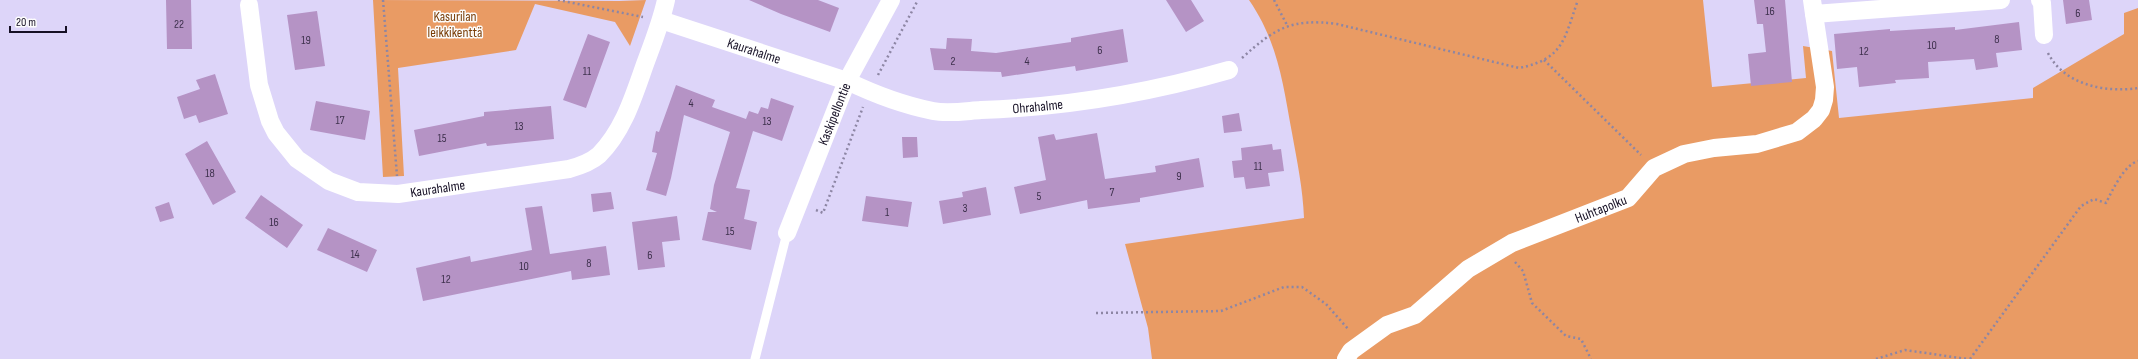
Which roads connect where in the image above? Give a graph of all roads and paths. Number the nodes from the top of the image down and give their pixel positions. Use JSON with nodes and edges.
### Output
{"nodes":[{"id":1,"x":383,"y":0,"type":"edge"},
{"id":2,"x":558,"y":0,"type":"edge"},
{"id":3,"x":666,"y":0,"type":"edge"},
{"id":4,"x":892,"y":0,"type":"edge"},
{"id":5,"x":918,"y":0,"type":"edge"},
{"id":6,"x":1274,"y":0,"type":"edge"},
{"id":7,"x":1578,"y":0,"type":"edge"},
{"id":8,"x":2001,"y":0,"type":"edge"},
{"id":9,"x":2040,"y":0,"type":"edge"},
{"id":10,"x":249,"y":5,"type":"dead end"},
{"id":11,"x":1813,"y":7,"type":"edge"},
{"id":12,"x":661,"y":20,"type":"junction"},
{"id":13,"x":1288,"y":27,"type":"junction"},
{"id":14,"x":2044,"y":35,"type":"joint"},
{"id":15,"x":1544,"y":60,"type":"junction"},
{"id":16,"x":1229,"y":70,"type":"joint"},
{"id":17,"x":847,"y":81,"type":"junction"},
{"id":18,"x":2138,"y":88,"type":"edge"},
{"id":19,"x":870,"y":91,"type":"junction"},
{"id":20,"x":2138,"y":161,"type":"edge"},
{"id":21,"x":1654,"y":168,"type":"junction"},
{"id":22,"x":398,"y":194,"type":"junction"},
{"id":23,"x":798,"y":204,"type":"junction"},
{"id":24,"x":787,"y":233,"type":"joint"},
{"id":25,"x":1503,"y":248,"type":"junction"},
{"id":26,"x":1096,"y":313,"type":"dead end"},
{"id":27,"x":1360,"y":344,"type":"junction"},
{"id":28,"x":755,"y":359,"type":"edge"},
{"id":29,"x":1346,"y":359,"type":"edge"},
{"id":30,"x":1591,"y":359,"type":"edge"},
{"id":31,"x":1876,"y":359,"type":"edge"},
{"id":32,"x":1968,"y":359,"type":"edge"}],
"edges":[{"from":1,"to":22,"type":"path"},
{"from":2,"to":12,"type":"path"},
{"from":3,"to":12,"type":"street","name":"Kaurahalme"},
{"from":4,"to":17,"type":"street","name":"Kaskipellontie"},
{"from":5,"to":19,"type":"path"},
{"from":6,"to":13,"type":"path"},
{"from":7,"to":15,"type":"path"},
{"from":8,"to":11,"type":"street"},
{"from":9,"to":14,"type":"street"},
{"from":10,"to":22,"type":"street","name":"Kaurahalme"},
{"from":11,"to":21,"type":"street","name":"Huhtapolku"},
{"from":12,"to":17,"type":"street","name":"Kaurahalme"},
{"from":12,"to":22,"type":"street","name":"Kaurahalme"},
{"from":13,"to":15,"type":"path"},
{"from":13,"to":16,"type":"path"},
{"from":14,"to":18,"type":"path"},
{"from":15,"to":21,"type":"path"},
{"from":16,"to":19,"type":"street","name":"Ohrahalme"},
{"from":17,"to":19,"type":"street","name":"Ohrahalme"},
{"from":17,"to":23,"type":"street","name":"Kaskipellontie"},
{"from":19,"to":23,"type":"path"},
{"from":20,"to":32,"type":"path"},
{"from":21,"to":25,"type":"street","name":"Huhtapolku"},
{"from":23,"to":24,"type":"street","name":"Kaskipellontie"},
{"from":24,"to":28,"type":"lane"},
{"from":25,"to":27,"type":"street","name":"Huhtapolku"},
{"from":25,"to":30,"type":"path"},
{"from":26,"to":27,"type":"path"},
{"from":27,"to":29,"type":"street","name":"Huhtapolku"},
{"from":31,"to":32,"type":"path"}]}
